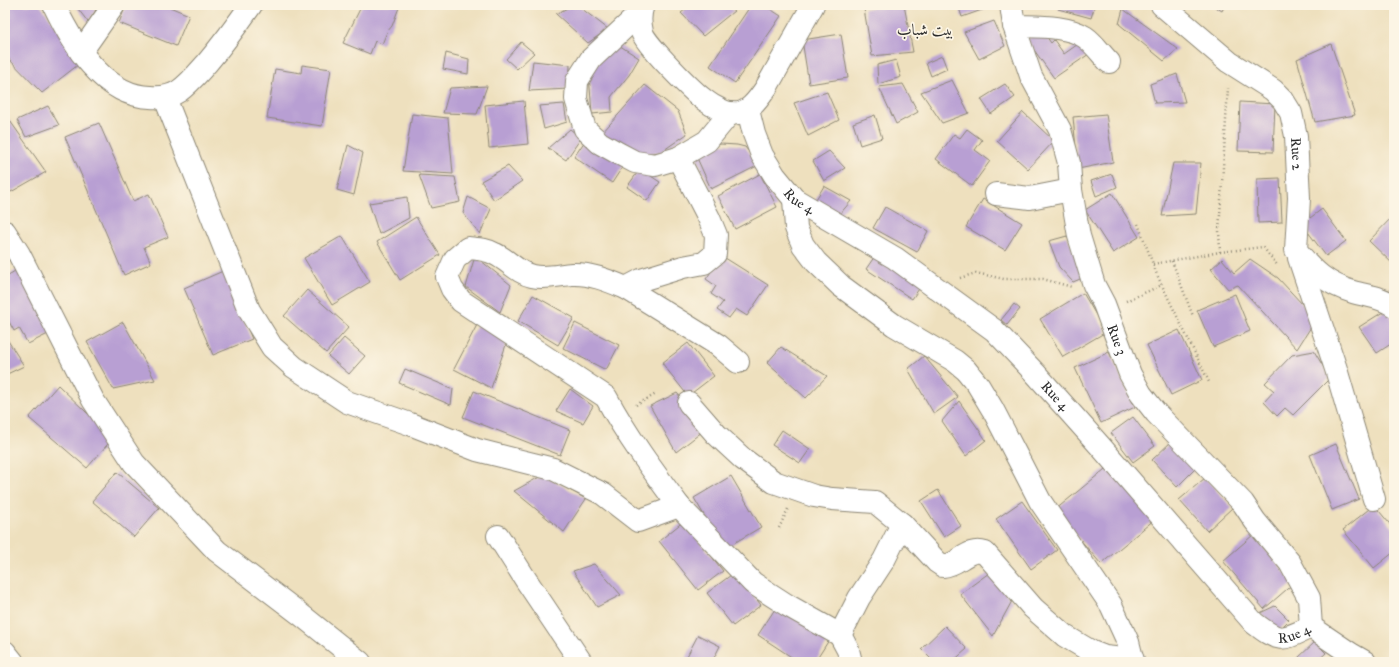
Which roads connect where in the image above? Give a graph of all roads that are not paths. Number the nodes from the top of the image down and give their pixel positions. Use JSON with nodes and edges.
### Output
{"nodes":[{"id":1,"x":54,"y":5,"type":"edge"},
{"id":2,"x":114,"y":5,"type":"edge"},
{"id":3,"x":251,"y":5,"type":"edge"},
{"id":4,"x":813,"y":5,"type":"edge"},
{"id":5,"x":1162,"y":5,"type":"edge"},
{"id":6,"x":642,"y":9,"type":"edge"},
{"id":7,"x":1012,"y":15,"type":"edge"},
{"id":8,"x":81,"y":52,"type":"junction"},
{"id":9,"x":1109,"y":62,"type":"dead end"},
{"id":10,"x":165,"y":98,"type":"junction"},
{"id":11,"x":739,"y":112,"type":"junction"},
{"id":12,"x":678,"y":158,"type":"junction"},
{"id":13,"x":1071,"y":190,"type":"junction"},
{"id":14,"x":996,"y":194,"type":"dead end"},
{"id":15,"x":794,"y":199,"type":"junction"},
{"id":16,"x":5,"y":232,"type":"edge"},
{"id":17,"x":1296,"y":250,"type":"junction"},
{"id":18,"x":626,"y":288,"type":"junction"},
{"id":19,"x":1394,"y":306,"type":"edge"},
{"id":20,"x":738,"y":362,"type":"dead end"},
{"id":21,"x":689,"y":403,"type":"dead end"},
{"id":22,"x":1374,"y":499,"type":"dead end"},
{"id":23,"x":679,"y":506,"type":"junction"},
{"id":24,"x":902,"y":524,"type":"junction"},
{"id":25,"x":498,"y":536,"type":"dead end"},
{"id":26,"x":1311,"y":627,"type":"junction"},
{"id":27,"x":840,"y":635,"type":"junction"},
{"id":28,"x":5,"y":652,"type":"edge"},
{"id":29,"x":1133,"y":661,"type":"edge"},
{"id":30,"x":13,"y":662,"type":"edge"},
{"id":31,"x":360,"y":662,"type":"edge"},
{"id":32,"x":581,"y":662,"type":"edge"},
{"id":33,"x":851,"y":662,"type":"edge"},
{"id":34,"x":1365,"y":662,"type":"edge"}],
"edges":[{"from":1,"to":8,"type":"street"},
{"from":2,"to":8,"type":"street"},
{"from":3,"to":10,"type":"street"},
{"from":4,"to":11,"type":"street"},
{"from":5,"to":17,"type":"street","name":"Rue 2"},
{"from":6,"to":11,"type":"street"},
{"from":6,"to":12,"type":"street"},
{"from":7,"to":9,"type":"street"},
{"from":7,"to":13,"type":"street","name":"Rue 3"},
{"from":8,"to":10,"type":"street"},
{"from":10,"to":23,"type":"street"},
{"from":11,"to":12,"type":"street"},
{"from":11,"to":15,"type":"street","name":"Rue 4"},
{"from":12,"to":18,"type":"street"},
{"from":13,"to":14,"type":"street"},
{"from":13,"to":26,"type":"street","name":"Rue 3"},
{"from":15,"to":26,"type":"street","name":"Rue 4"},
{"from":15,"to":29,"type":"street"},
{"from":16,"to":31,"type":"street"},
{"from":17,"to":19,"type":"street"},
{"from":17,"to":22,"type":"street"},
{"from":18,"to":20,"type":"street"},
{"from":18,"to":23,"type":"street"},
{"from":21,"to":24,"type":"street"},
{"from":23,"to":27,"type":"street"},
{"from":24,"to":27,"type":"street"},
{"from":24,"to":29,"type":"street"},
{"from":25,"to":32,"type":"street"},
{"from":26,"to":34,"type":"street","name":"Rue 4"},
{"from":27,"to":33,"type":"street"},
{"from":28,"to":30,"type":"street"}]}
